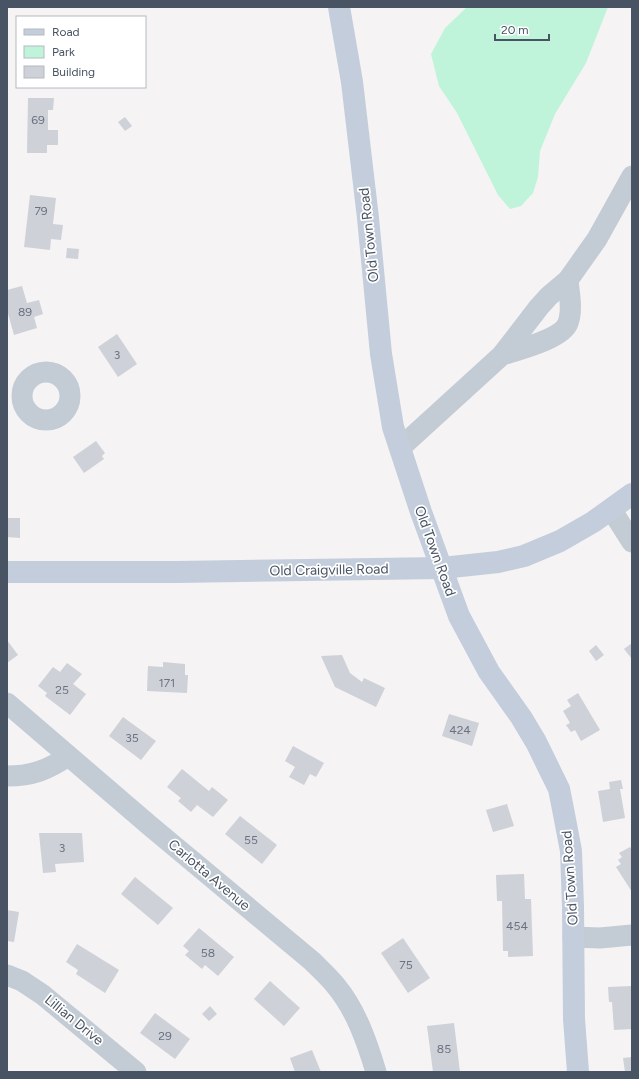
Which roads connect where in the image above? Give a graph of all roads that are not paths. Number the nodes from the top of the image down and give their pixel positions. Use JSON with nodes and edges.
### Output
{"nodes":[{"id":1,"x":339,"y":7,"type":"edge"},
{"id":2,"x":632,"y":176,"type":"edge"},
{"id":3,"x":568,"y":280,"type":"junction"},
{"id":4,"x":502,"y":355,"type":"junction"},
{"id":5,"x":400,"y":448,"type":"junction"},
{"id":6,"x":632,"y":494,"type":"edge"},
{"id":7,"x":611,"y":509,"type":"junction"},
{"id":8,"x":632,"y":542,"type":"edge"},
{"id":9,"x":442,"y":568,"type":"junction"},
{"id":10,"x":7,"y":572,"type":"edge"},
{"id":11,"x":7,"y":703,"type":"edge"},
{"id":12,"x":68,"y":756,"type":"junction"},
{"id":13,"x":7,"y":776,"type":"edge"},
{"id":14,"x":632,"y":935,"type":"edge"},
{"id":15,"x":573,"y":937,"type":"junction"},
{"id":16,"x":7,"y":975,"type":"edge"},
{"id":17,"x":136,"y":1072,"type":"edge"},
{"id":18,"x":376,"y":1072,"type":"edge"},
{"id":19,"x":578,"y":1072,"type":"edge"}],
"edges":[{"from":1,"to":5,"type":"street","name":"Old Town Road"},
{"from":2,"to":3,"type":"street"},
{"from":3,"to":4,"type":"street"},
{"from":3,"to":4,"type":"street"},
{"from":4,"to":5,"type":"street"},
{"from":5,"to":9,"type":"street","name":"Old Town Road"},
{"from":6,"to":7,"type":"street","name":"Old Craigville Road"},
{"from":7,"to":8,"type":"street"},
{"from":7,"to":9,"type":"street","name":"Old Craigville Road"},
{"from":9,"to":10,"type":"street","name":"Old Craigville Road"},
{"from":9,"to":15,"type":"street","name":"Old Town Road"},
{"from":11,"to":12,"type":"street","name":"Carlotta Avenue"},
{"from":12,"to":13,"type":"street"},
{"from":12,"to":18,"type":"street","name":"Carlotta Avenue"},
{"from":14,"to":15,"type":"street"},
{"from":15,"to":19,"type":"street","name":"Old Town Road"},
{"from":16,"to":17,"type":"street","name":"Lillian Drive"}]}
